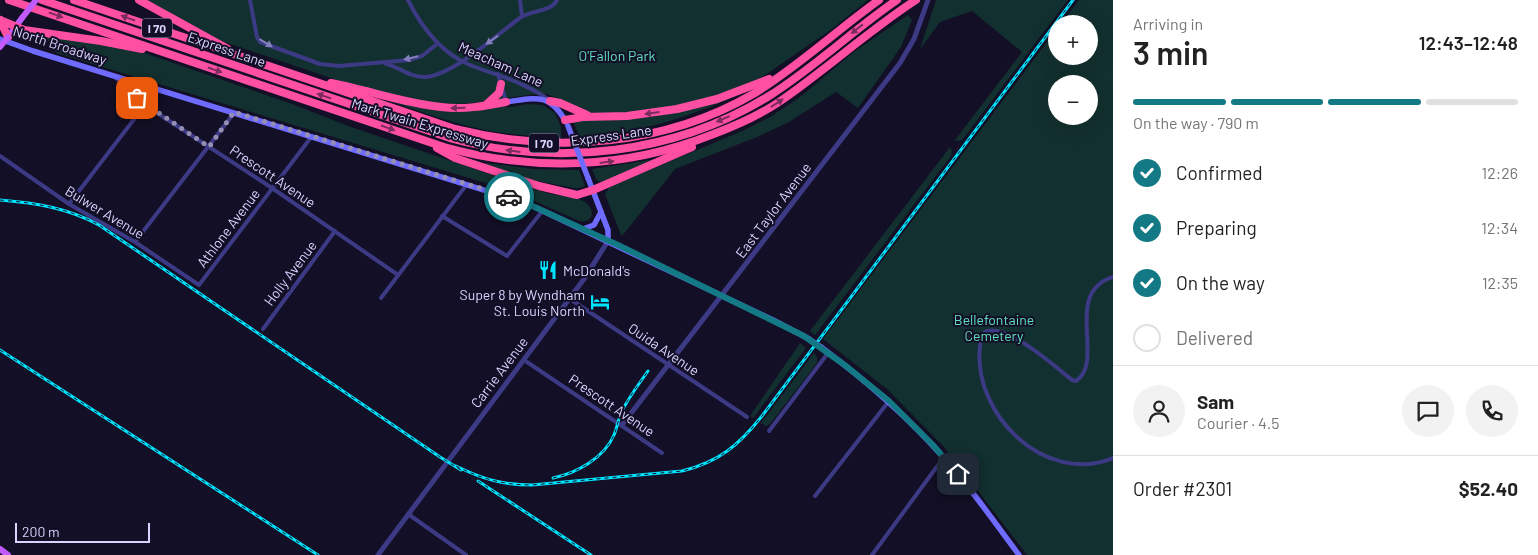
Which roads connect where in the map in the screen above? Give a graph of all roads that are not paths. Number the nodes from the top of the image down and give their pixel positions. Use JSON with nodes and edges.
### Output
{"nodes":[{"id":1,"x":9,"y":0,"type":"edge"},
{"id":2,"x":36,"y":0,"type":"edge"},
{"id":3,"x":42,"y":0,"type":"edge"},
{"id":4,"x":74,"y":0,"type":"edge"},
{"id":5,"x":139,"y":0,"type":"edge"},
{"id":6,"x":250,"y":0,"type":"edge"},
{"id":7,"x":408,"y":0,"type":"edge"},
{"id":8,"x":520,"y":0,"type":"edge"},
{"id":9,"x":879,"y":0,"type":"edge"},
{"id":10,"x":896,"y":0,"type":"edge"},
{"id":11,"x":928,"y":0,"type":"edge"},
{"id":12,"x":557,"y":1,"type":"edge"},
{"id":13,"x":914,"y":1,"type":"edge"},
{"id":14,"x":522,"y":16,"type":"junction"},
{"id":15,"x":0,"y":20,"type":"edge"},
{"id":16,"x":16,"y":26,"type":"junction"},
{"id":17,"x":2,"y":42,"type":"edge"},
{"id":18,"x":437,"y":44,"type":"junction"},
{"id":19,"x":169,"y":54,"type":"junction"},
{"id":20,"x":240,"y":57,"type":"junction"},
{"id":21,"x":461,"y":61,"type":"junction"},
{"id":22,"x":382,"y":63,"type":"junction"},
{"id":23,"x":498,"y":74,"type":"junction"},
{"id":24,"x":782,"y":74,"type":"junction"},
{"id":25,"x":115,"y":76,"type":"junction"},
{"id":26,"x":302,"y":77,"type":"junction"},
{"id":27,"x":501,"y":84,"type":"junction"},
{"id":28,"x":506,"y":102,"type":"junction"},
{"id":29,"x":550,"y":102,"type":"junction"},
{"id":30,"x":145,"y":105,"type":"junction"},
{"id":31,"x":485,"y":106,"type":"junction"},
{"id":32,"x":234,"y":112,"type":"junction"},
{"id":33,"x":594,"y":117,"type":"junction"},
{"id":34,"x":567,"y":123,"type":"junction"},
{"id":35,"x":718,"y":133,"type":"junction"},
{"id":36,"x":312,"y":136,"type":"junction"},
{"id":37,"x":421,"y":140,"type":"junction"},
{"id":38,"x":209,"y":147,"type":"junction"},
{"id":39,"x":0,"y":156,"type":"edge"},
{"id":40,"x":468,"y":184,"type":"junction"},
{"id":41,"x":272,"y":188,"type":"junction"},
{"id":42,"x":593,"y":190,"type":"junction"},
{"id":43,"x":69,"y":204,"type":"junction"},
{"id":44,"x":543,"y":210,"type":"junction"},
{"id":45,"x":600,"y":212,"type":"junction"},
{"id":46,"x":442,"y":216,"type":"junction"},
{"id":47,"x":583,"y":229,"type":"junction"},
{"id":48,"x":335,"y":232,"type":"junction"},
{"id":49,"x":608,"y":241,"type":"junction"},
{"id":50,"x":135,"y":242,"type":"junction"},
{"id":51,"x":398,"y":275,"type":"junction"},
{"id":52,"x":1113,"y":277,"type":"edge"},
{"id":53,"x":199,"y":285,"type":"joint"},
{"id":54,"x":722,"y":296,"type":"junction"},
{"id":55,"x":381,"y":298,"type":"dead end"},
{"id":56,"x":570,"y":299,"type":"junction"},
{"id":57,"x":263,"y":329,"type":"dead end"},
{"id":58,"x":828,"y":353,"type":"junction"},
{"id":59,"x":524,"y":360,"type":"junction"},
{"id":60,"x":668,"y":365,"type":"junction"},
{"id":61,"x":889,"y":401,"type":"junction"},
{"id":62,"x":746,"y":417,"type":"dead end"},
{"id":63,"x":622,"y":425,"type":"junction"},
{"id":64,"x":769,"y":432,"type":"dead end"},
{"id":65,"x":662,"y":453,"type":"dead end"},
{"id":66,"x":944,"y":457,"type":"junction"},
{"id":67,"x":1113,"y":458,"type":"edge"},
{"id":68,"x":815,"y":496,"type":"dead end"},
{"id":69,"x":408,"y":514,"type":"junction"},
{"id":70,"x":0,"y":549,"type":"edge"},
{"id":71,"x":8,"y":555,"type":"edge"},
{"id":72,"x":378,"y":555,"type":"edge"},
{"id":73,"x":466,"y":555,"type":"edge"},
{"id":74,"x":872,"y":555,"type":"edge"},
{"id":75,"x":1019,"y":555,"type":"edge"}],
"edges":[{"from":1,"to":19,"type":"highway","name":"Mark Twain Expressway","number":"I 70","one_way":true},
{"from":2,"to":16,"type":"main road","bridge":true},
{"from":10,"to":3,"type":"highway","name":"Express Lane","one_way":true},
{"from":20,"to":4,"type":"highway","name":"Mark Twain Expressway","number":"I 70","one_way":true},
{"from":5,"to":20,"type":"highway"},
{"from":6,"to":22,"type":"street","one_way":true},
{"from":7,"to":18,"type":"street","name":"Meacham Lane"},
{"from":8,"to":14,"type":"street"},
{"from":9,"to":24,"type":"highway","name":"Mark Twain Expressway","number":"I 70"},
{"from":11,"to":54,"type":"street","name":"East Taylor Avenue"},
{"from":12,"to":14,"type":"street"},
{"from":35,"to":13,"type":"highway","name":"Mark Twain Expressway","number":"I 70","one_way":true},
{"from":14,"to":21,"type":"street","one_way":true},
{"from":15,"to":16,"type":"highway"},
{"from":15,"to":17,"type":"highway"},
{"from":16,"to":17,"type":"main road"},
{"from":16,"to":19,"type":"highway"},
{"from":17,"to":25,"type":"main road","name":"North Broadway"},
{"from":18,"to":21,"type":"street","name":"Meacham Lane"},
{"from":18,"to":22,"type":"street","one_way":true},
{"from":19,"to":37,"type":"highway","name":"Mark Twain Expressway","number":"I 70","one_way":true},
{"from":20,"to":26,"type":"highway","name":"Mark Twain Expressway","number":"I 70"},
{"from":21,"to":22,"type":"street"},
{"from":21,"to":23,"type":"street","name":"Meacham Lane"},
{"from":23,"to":27,"type":"street"},
{"from":23,"to":29,"type":"street","name":"Meacham Lane"},
{"from":24,"to":26,"type":"highway","name":"Mark Twain Expressway","number":"I 70"},
{"from":24,"to":33,"type":"highway","one_way":true},
{"from":25,"to":30,"type":"street","name":"Prescott Avenue"},
{"from":25,"to":32,"type":"main road","name":"North Broadway"},
{"from":31,"to":26,"type":"highway","one_way":true},
{"from":27,"to":28,"type":"street"},
{"from":27,"to":31,"type":"highway"},
{"from":28,"to":29,"type":"main road"},
{"from":28,"to":31,"type":"highway"},
{"from":29,"to":33,"type":"highway"},
{"from":29,"to":34,"type":"main road"},
{"from":30,"to":38,"type":"street","name":"Prescott Avenue"},
{"from":30,"to":43,"type":"street"},
{"from":32,"to":36,"type":"main road","name":"North Broadway"},
{"from":32,"to":38,"type":"street"},
{"from":33,"to":34,"type":"highway"},
{"from":34,"to":42,"type":"main road","bridge":true},
{"from":37,"to":35,"type":"highway","name":"Mark Twain Expressway","number":"I 70","one_way":true},
{"from":35,"to":42,"type":"highway"},
{"from":36,"to":40,"type":"main road","name":"North Broadway"},
{"from":36,"to":41,"type":"street","name":"Athlone Avenue"},
{"from":37,"to":42,"type":"highway"},
{"from":38,"to":41,"type":"street","name":"Prescott Avenue"},
{"from":38,"to":50,"type":"street"},
{"from":39,"to":43,"type":"street","name":"Bulwer Avenue"},
{"from":40,"to":44,"type":"main road","name":"North Broadway"},
{"from":40,"to":46,"type":"street"},
{"from":41,"to":48,"type":"street","name":"Prescott Avenue"},
{"from":41,"to":53,"type":"street","name":"Athlone Avenue"},
{"from":42,"to":45,"type":"main road"},
{"from":43,"to":50,"type":"street","name":"Bulwer Avenue"},
{"from":44,"to":46,"type":"street"},
{"from":44,"to":47,"type":"main road","name":"North Broadway"},
{"from":45,"to":47,"type":"main road"},
{"from":45,"to":49,"type":"main road"},
{"from":46,"to":51,"type":"street"},
{"from":47,"to":49,"type":"main road","name":"North Broadway"},
{"from":48,"to":51,"type":"street","name":"Prescott Avenue"},
{"from":48,"to":57,"type":"street","name":"Holly Avenue"},
{"from":49,"to":54,"type":"main road","name":"North Broadway"},
{"from":49,"to":56,"type":"street","name":"Carrie Avenue"},
{"from":50,"to":53,"type":"street","name":"Bulwer Avenue"},
{"from":51,"to":55,"type":"street"},
{"from":52,"to":67,"type":"street"},
{"from":54,"to":58,"type":"main road","name":"North Broadway","bridge":true},
{"from":54,"to":60,"type":"street","name":"East Taylor Avenue"},
{"from":56,"to":59,"type":"street","name":"Carrie Avenue"},
{"from":56,"to":60,"type":"street","name":"Ouida Avenue"},
{"from":58,"to":61,"type":"main road","name":"North Broadway"},
{"from":58,"to":64,"type":"street"},
{"from":59,"to":63,"type":"street","name":"Prescott Avenue"},
{"from":59,"to":69,"type":"street","name":"Carrie Avenue"},
{"from":60,"to":62,"type":"street","name":"Ouida Avenue"},
{"from":60,"to":63,"type":"street","name":"East Taylor Avenue"},
{"from":61,"to":66,"type":"main road","name":"North Broadway"},
{"from":61,"to":68,"type":"street"},
{"from":63,"to":65,"type":"street","name":"Prescott Avenue"},
{"from":66,"to":74,"type":"street"},
{"from":66,"to":75,"type":"main road","name":"North Broadway"},
{"from":69,"to":72,"type":"street","name":"Carrie Avenue"},
{"from":69,"to":73,"type":"street"},
{"from":70,"to":71,"type":"main road"}]}
